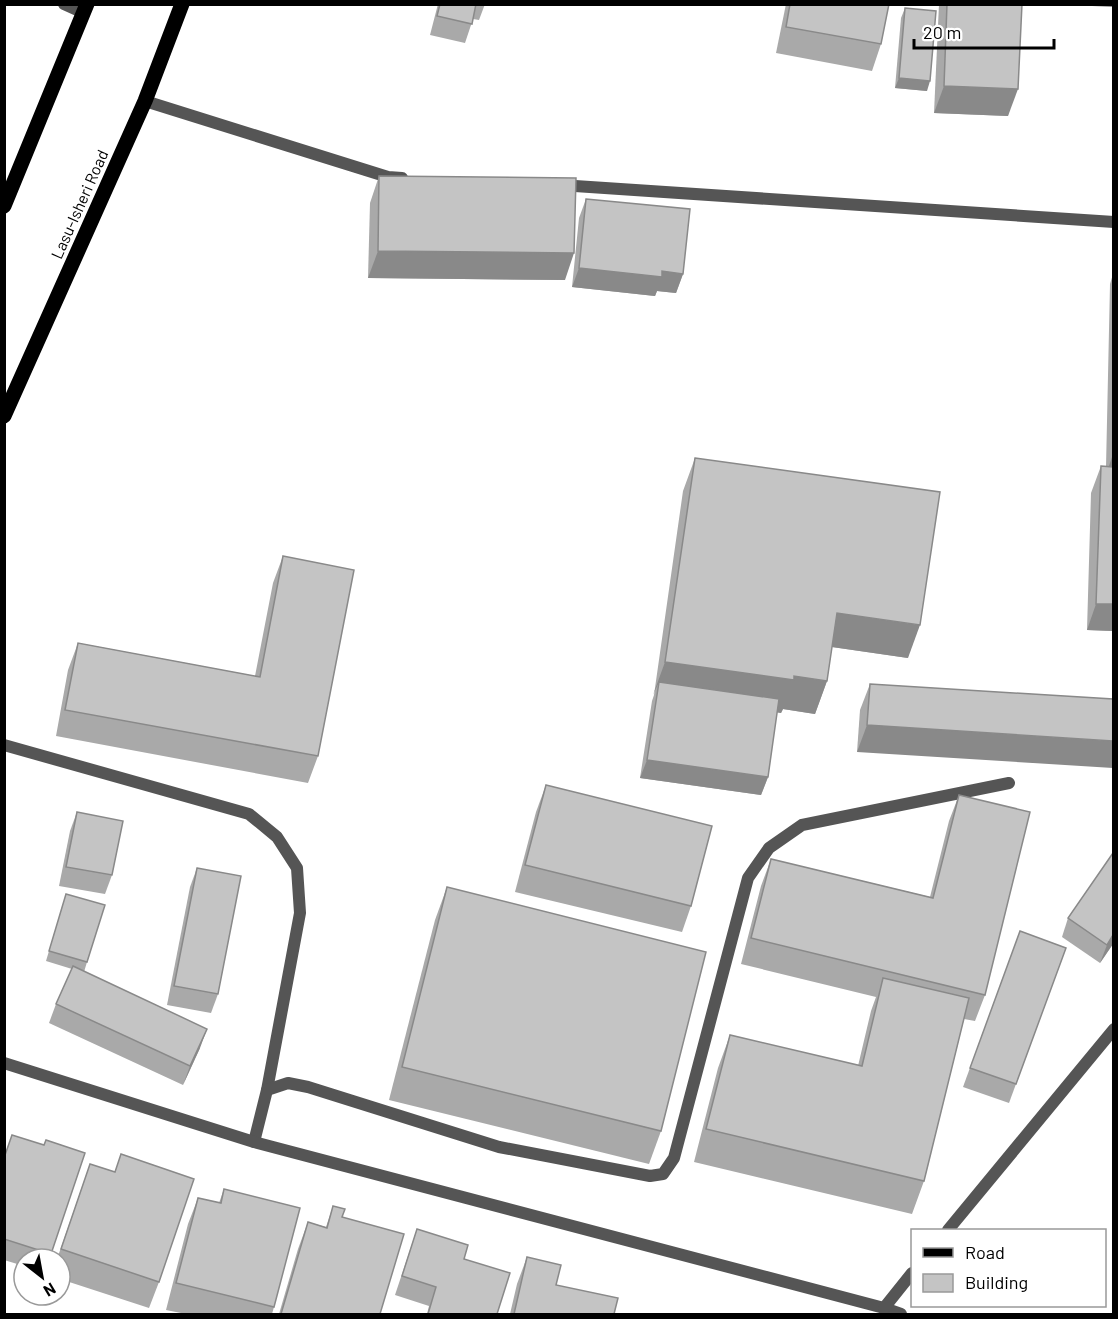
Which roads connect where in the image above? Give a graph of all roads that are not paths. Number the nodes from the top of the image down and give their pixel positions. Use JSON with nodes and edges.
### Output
{"nodes":[{"id":1,"x":64,"y":4,"type":"edge"},
{"id":2,"x":182,"y":4,"type":"edge"},
{"id":3,"x":85,"y":9,"type":"edge"},
{"id":4,"x":145,"y":100,"type":"junction"},
{"id":5,"x":410,"y":178,"type":"edge"},
{"id":6,"x":546,"y":184,"type":"edge"},
{"id":7,"x":4,"y":206,"type":"edge"},
{"id":8,"x":1113,"y":222,"type":"edge"},
{"id":9,"x":4,"y":416,"type":"edge"},
{"id":10,"x":4,"y":745,"type":"edge"},
{"id":11,"x":1009,"y":783,"type":"dead end"},
{"id":12,"x":1113,"y":1029,"type":"edge"},
{"id":13,"x":4,"y":1062,"type":"edge"},
{"id":14,"x":267,"y":1090,"type":"junction"},
{"id":15,"x":254,"y":1142,"type":"junction"},
{"id":16,"x":949,"y":1229,"type":"edge"},
{"id":17,"x":911,"y":1274,"type":"edge"},
{"id":18,"x":884,"y":1308,"type":"junction"},
{"id":19,"x":901,"y":1314,"type":"edge"}],
"edges":[{"from":1,"to":3,"type":"street"},
{"from":2,"to":4,"type":"main road","name":"Lasu-Isheri Road"},
{"from":3,"to":7,"type":"main road"},
{"from":4,"to":5,"type":"street"},
{"from":4,"to":9,"type":"main road","name":"Lasu-Isheri Road"},
{"from":6,"to":8,"type":"street"},
{"from":10,"to":14,"type":"street"},
{"from":11,"to":14,"type":"street"},
{"from":12,"to":16,"type":"street"},
{"from":13,"to":15,"type":"street"},
{"from":14,"to":15,"type":"street"},
{"from":15,"to":18,"type":"street"},
{"from":17,"to":18,"type":"street"},
{"from":18,"to":19,"type":"street"}]}
